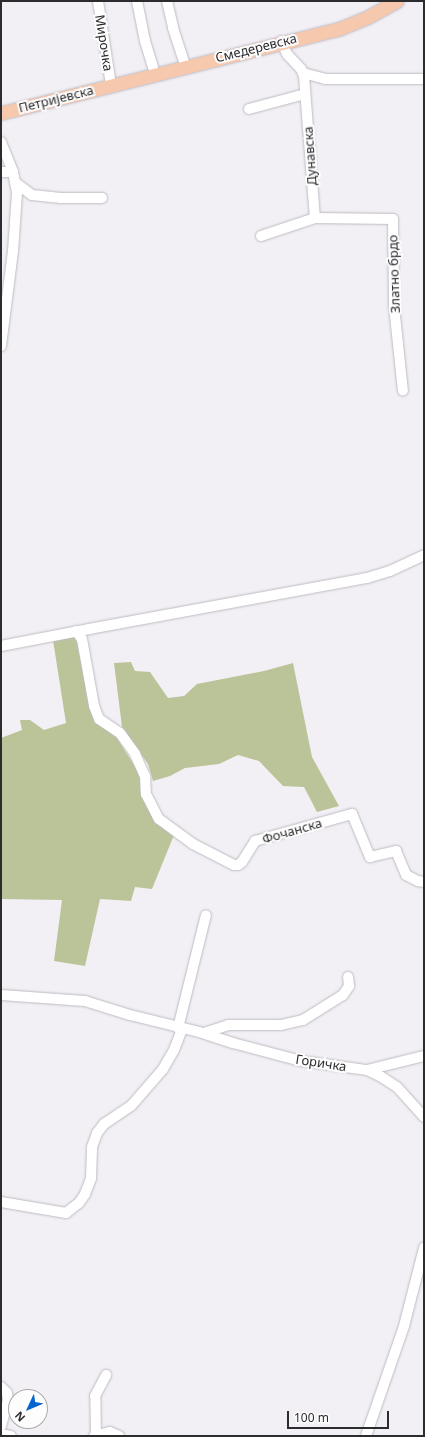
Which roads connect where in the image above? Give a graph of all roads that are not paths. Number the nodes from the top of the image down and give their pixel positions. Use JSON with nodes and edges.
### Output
{"nodes":[{"id":1,"x":98,"y":1,"type":"edge"},
{"id":2,"x":137,"y":1,"type":"edge"},
{"id":3,"x":167,"y":1,"type":"edge"},
{"id":4,"x":397,"y":1,"type":"edge"},
{"id":5,"x":382,"y":5,"type":"edge"},
{"id":6,"x":281,"y":42,"type":"junction"},
{"id":7,"x":185,"y":66,"type":"junction"},
{"id":8,"x":155,"y":73,"type":"junction"},
{"id":9,"x":303,"y":73,"type":"junction"},
{"id":10,"x":424,"y":79,"type":"edge"},
{"id":11,"x":111,"y":85,"type":"junction"},
{"id":12,"x":305,"y":94,"type":"junction"},
{"id":13,"x":249,"y":109,"type":"dead end"},
{"id":14,"x":1,"y":112,"type":"edge"},
{"id":15,"x":1,"y":142,"type":"edge"},
{"id":16,"x":1,"y":172,"type":"edge"},
{"id":17,"x":13,"y":172,"type":"junction"},
{"id":18,"x":16,"y":183,"type":"junction"},
{"id":19,"x":102,"y":198,"type":"dead end"},
{"id":20,"x":315,"y":218,"type":"junction"},
{"id":21,"x":260,"y":236,"type":"dead end"},
{"id":22,"x":1,"y":346,"type":"edge"},
{"id":23,"x":403,"y":391,"type":"dead end"},
{"id":24,"x":424,"y":555,"type":"edge"},
{"id":25,"x":76,"y":631,"type":"junction"},
{"id":26,"x":1,"y":646,"type":"edge"},
{"id":27,"x":424,"y":882,"type":"edge"},
{"id":28,"x":206,"y":915,"type":"dead end"},
{"id":29,"x":348,"y":977,"type":"dead end"},
{"id":30,"x":1,"y":996,"type":"edge"},
{"id":31,"x":180,"y":1028,"type":"junction"},
{"id":32,"x":204,"y":1033,"type":"junction"},
{"id":33,"x":424,"y":1056,"type":"edge"},
{"id":34,"x":367,"y":1070,"type":"junction"},
{"id":35,"x":424,"y":1117,"type":"edge"},
{"id":36,"x":1,"y":1202,"type":"edge"},
{"id":37,"x":424,"y":1248,"type":"edge"},
{"id":38,"x":106,"y":1375,"type":"dead end"},
{"id":39,"x":1,"y":1387,"type":"edge"},
{"id":40,"x":1,"y":1426,"type":"edge"},
{"id":41,"x":1,"y":1434,"type":"edge"},
{"id":42,"x":11,"y":1436,"type":"edge"},
{"id":43,"x":95,"y":1436,"type":"edge"},
{"id":44,"x":119,"y":1436,"type":"edge"},
{"id":45,"x":366,"y":1436,"type":"edge"}],
"edges":[{"from":1,"to":11,"type":"street","name":"Мирочка"},
{"from":2,"to":8,"type":"street"},
{"from":3,"to":7,"type":"street"},
{"from":4,"to":5,"type":"main road","name":"Смедеревска"},
{"from":5,"to":6,"type":"main road","name":"Смедеревска"},
{"from":6,"to":7,"type":"main road","name":"Смедеревска"},
{"from":6,"to":9,"type":"street"},
{"from":7,"to":8,"type":"main road","name":"Смедеревска"},
{"from":8,"to":11,"type":"main road","name":"Смедеревска"},
{"from":9,"to":10,"type":"street"},
{"from":9,"to":12,"type":"street","name":"Дунавска"},
{"from":11,"to":14,"type":"main road","name":"Петријевска"},
{"from":12,"to":13,"type":"street"},
{"from":12,"to":20,"type":"street","name":"Дунавска"},
{"from":15,"to":17,"type":"street"},
{"from":16,"to":17,"type":"street"},
{"from":17,"to":18,"type":"street"},
{"from":18,"to":19,"type":"street"},
{"from":18,"to":22,"type":"street"},
{"from":20,"to":21,"type":"street","name":"Златно брдо"},
{"from":20,"to":23,"type":"street","name":"Златно брдо"},
{"from":24,"to":25,"type":"street"},
{"from":25,"to":26,"type":"street"},
{"from":25,"to":27,"type":"street","name":"Фочанска"},
{"from":28,"to":31,"type":"street"},
{"from":29,"to":32,"type":"street","name":"Горичка"},
{"from":30,"to":31,"type":"street","name":"Горичка"},
{"from":31,"to":32,"type":"street","name":"Горичка"},
{"from":31,"to":36,"type":"street"},
{"from":32,"to":34,"type":"street","name":"Горичка"},
{"from":33,"to":34,"type":"street"},
{"from":34,"to":35,"type":"street","name":"Горичка"},
{"from":37,"to":45,"type":"street"},
{"from":38,"to":43,"type":"street"},
{"from":39,"to":40,"type":"street"},
{"from":41,"to":42,"type":"street"},
{"from":43,"to":44,"type":"street"}]}
